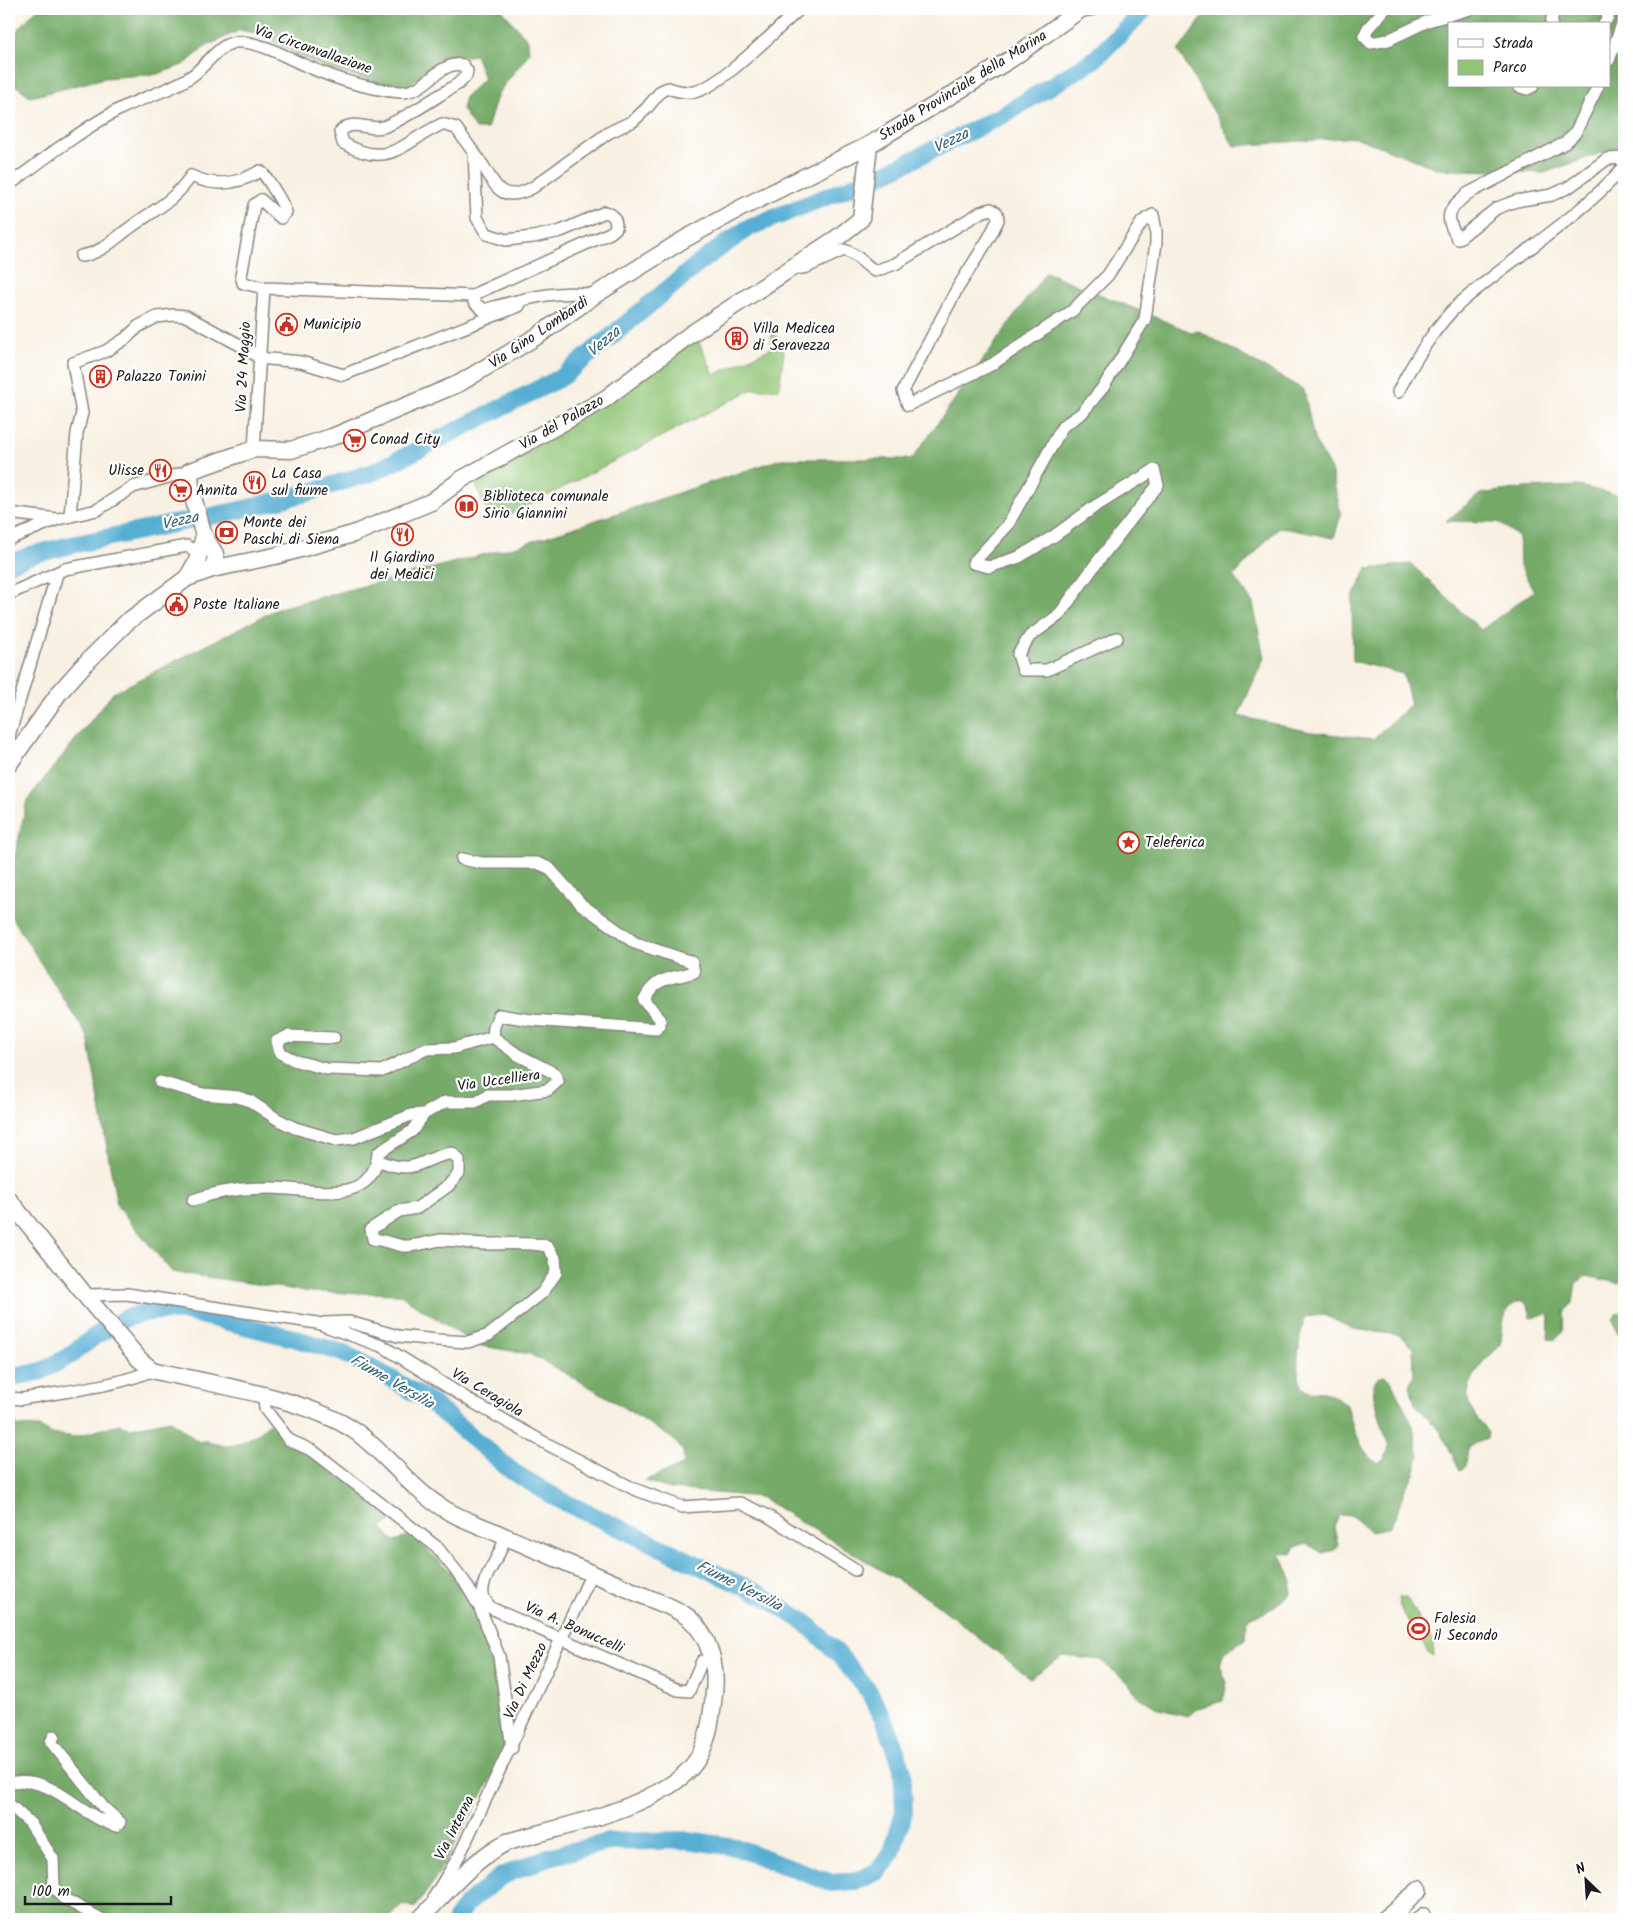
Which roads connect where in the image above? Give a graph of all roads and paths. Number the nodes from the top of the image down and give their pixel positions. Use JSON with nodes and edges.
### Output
{"nodes":[{"id":1,"x":800,"y":9,"type":"edge"},
{"id":2,"x":1094,"y":9,"type":"edge"},
{"id":3,"x":1385,"y":9,"type":"edge"},
{"id":4,"x":1470,"y":9,"type":"edge"},
{"id":5,"x":1554,"y":9,"type":"edge"},
{"id":6,"x":1612,"y":9,"type":"edge"},
{"id":7,"x":1079,"y":10,"type":"edge"},
{"id":8,"x":1624,"y":19,"type":"edge"},
{"id":9,"x":1551,"y":22,"type":"edge"},
{"id":10,"x":1605,"y":22,"type":"edge"},
{"id":11,"x":1610,"y":57,"type":"edge"},
{"id":12,"x":1597,"y":88,"type":"edge"},
{"id":13,"x":869,"y":145,"type":"junction"},
{"id":14,"x":474,"y":153,"type":"junction"},
{"id":15,"x":9,"y":185,"type":"edge"},
{"id":16,"x":81,"y":256,"type":"dead end"},
{"id":17,"x":788,"y":269,"type":"junction"},
{"id":18,"x":264,"y":288,"type":"junction"},
{"id":19,"x":595,"y":295,"type":"junction"},
{"id":20,"x":474,"y":296,"type":"junction"},
{"id":21,"x":530,"y":297,"type":"junction"},
{"id":22,"x":259,"y":358,"type":"junction"},
{"id":23,"x":1398,"y":392,"type":"dead end"},
{"id":24,"x":254,"y":449,"type":"junction"},
{"id":25,"x":190,"y":471,"type":"junction"},
{"id":26,"x":9,"y":513,"type":"edge"},
{"id":27,"x":70,"y":516,"type":"junction"},
{"id":28,"x":58,"y":520,"type":"junction"},
{"id":29,"x":204,"y":536,"type":"junction"},
{"id":30,"x":9,"y":539,"type":"edge"},
{"id":31,"x":198,"y":557,"type":"junction"},
{"id":32,"x":212,"y":569,"type":"junction"},
{"id":33,"x":58,"y":574,"type":"junction"},
{"id":34,"x":187,"y":578,"type":"junction"},
{"id":35,"x":9,"y":592,"type":"edge"},
{"id":36,"x":1116,"y":638,"type":"dead end"},
{"id":37,"x":9,"y":736,"type":"edge"},
{"id":38,"x":9,"y":764,"type":"edge"},
{"id":39,"x":462,"y":859,"type":"dead end"},
{"id":40,"x":493,"y":1037,"type":"junction"},
{"id":41,"x":334,"y":1038,"type":"dead end"},
{"id":42,"x":160,"y":1082,"type":"dead end"},
{"id":43,"x":424,"y":1114,"type":"junction"},
{"id":44,"x":378,"y":1160,"type":"junction"},
{"id":45,"x":9,"y":1200,"type":"edge"},
{"id":46,"x":193,"y":1200,"type":"dead end"},
{"id":47,"x":85,"y":1295,"type":"junction"},
{"id":48,"x":317,"y":1323,"type":"junction"},
{"id":49,"x":152,"y":1370,"type":"junction"},
{"id":50,"x":264,"y":1397,"type":"junction"},
{"id":51,"x":9,"y":1398,"type":"edge"},
{"id":52,"x":505,"y":1536,"type":"junction"},
{"id":53,"x":855,"y":1570,"type":"dead end"},
{"id":54,"x":592,"y":1573,"type":"junction"},
{"id":55,"x":563,"y":1639,"type":"junction"},
{"id":56,"x":702,"y":1661,"type":"dead end"},
{"id":57,"x":54,"y":1736,"type":"dead end"},
{"id":58,"x":512,"y":1748,"type":"junction"},
{"id":59,"x":9,"y":1783,"type":"edge"},
{"id":60,"x":9,"y":1804,"type":"edge"},
{"id":61,"x":101,"y":1919,"type":"edge"},
{"id":62,"x":420,"y":1919,"type":"edge"},
{"id":63,"x":1380,"y":1919,"type":"edge"},
{"id":64,"x":1393,"y":1919,"type":"edge"}],
"edges":[{"from":1,"to":14,"type":"street"},
{"from":2,"to":7,"type":"street"},
{"from":3,"to":4,"type":"street"},
{"from":5,"to":9,"type":"street"},
{"from":6,"to":10,"type":"street"},
{"from":7,"to":13,"type":"main road","name":"Strada Provinciale della Marina"},
{"from":8,"to":11,"type":"street"},
{"from":12,"to":23,"type":"street"},
{"from":13,"to":17,"type":"main road","name":"Via del Palazzo"},
{"from":13,"to":19,"type":"main road","name":"Via Gino Lombardi"},
{"from":14,"to":15,"type":"street","name":"Via Circonvallazione"},
{"from":14,"to":20,"type":"street"},
{"from":16,"to":18,"type":"street"},
{"from":17,"to":32,"type":"main road","name":"Via del Palazzo"},
{"from":17,"to":36,"type":"street"},
{"from":18,"to":20,"type":"street"},
{"from":18,"to":22,"type":"street","name":"Via 24 Maggio"},
{"from":19,"to":21,"type":"street"},
{"from":19,"to":24,"type":"main road","name":"Via Gino Lombardi"},
{"from":20,"to":21,"type":"street"},
{"from":21,"to":22,"type":"street"},
{"from":22,"to":24,"type":"street","name":"Via 24 Maggio"},
{"from":22,"to":27,"type":"street"},
{"from":24,"to":25,"type":"main road","name":"Via Gino Lombardi"},
{"from":25,"to":27,"type":"street"},
{"from":25,"to":29,"type":"main road"},
{"from":26,"to":28,"type":"street"},
{"from":27,"to":28,"type":"street"},
{"from":28,"to":30,"type":"street"},
{"from":29,"to":31,"type":"main road"},
{"from":29,"to":32,"type":"main road"},
{"from":31,"to":32,"type":"main road"},
{"from":31,"to":33,"type":"street"},
{"from":31,"to":34,"type":"main road"},
{"from":32,"to":34,"type":"main road","name":"Via del Palazzo"},
{"from":33,"to":35,"type":"street"},
{"from":33,"to":37,"type":"street"},
{"from":34,"to":38,"type":"main road"},
{"from":39,"to":40,"type":"street"},
{"from":40,"to":41,"type":"street"},
{"from":40,"to":43,"type":"street","name":"Via Uccelliera"},
{"from":42,"to":43,"type":"street"},
{"from":43,"to":44,"type":"street","name":"Via Uccelliera"},
{"from":44,"to":46,"type":"street"},
{"from":44,"to":48,"type":"street"},
{"from":45,"to":47,"type":"main road"},
{"from":47,"to":48,"type":"street","name":"Via Ceragiola"},
{"from":47,"to":49,"type":"main road"},
{"from":48,"to":53,"type":"street","name":"Via Ceragiola"},
{"from":49,"to":50,"type":"main road"},
{"from":49,"to":51,"type":"street"},
{"from":50,"to":52,"type":"main road"},
{"from":50,"to":58,"type":"street"},
{"from":52,"to":54,"type":"main road"},
{"from":52,"to":55,"type":"street","name":"Via A. Bonuccelli"},
{"from":54,"to":55,"type":"street","name":"Via Di Mezzo"},
{"from":54,"to":62,"type":"main road"},
{"from":55,"to":56,"type":"street","name":"Via A. Bonuccelli"},
{"from":55,"to":58,"type":"street","name":"Via Di Mezzo"},
{"from":57,"to":59,"type":"street"},
{"from":58,"to":62,"type":"street","name":"Via Interna"},
{"from":60,"to":61,"type":"street"},
{"from":63,"to":64,"type":"street"}]}
